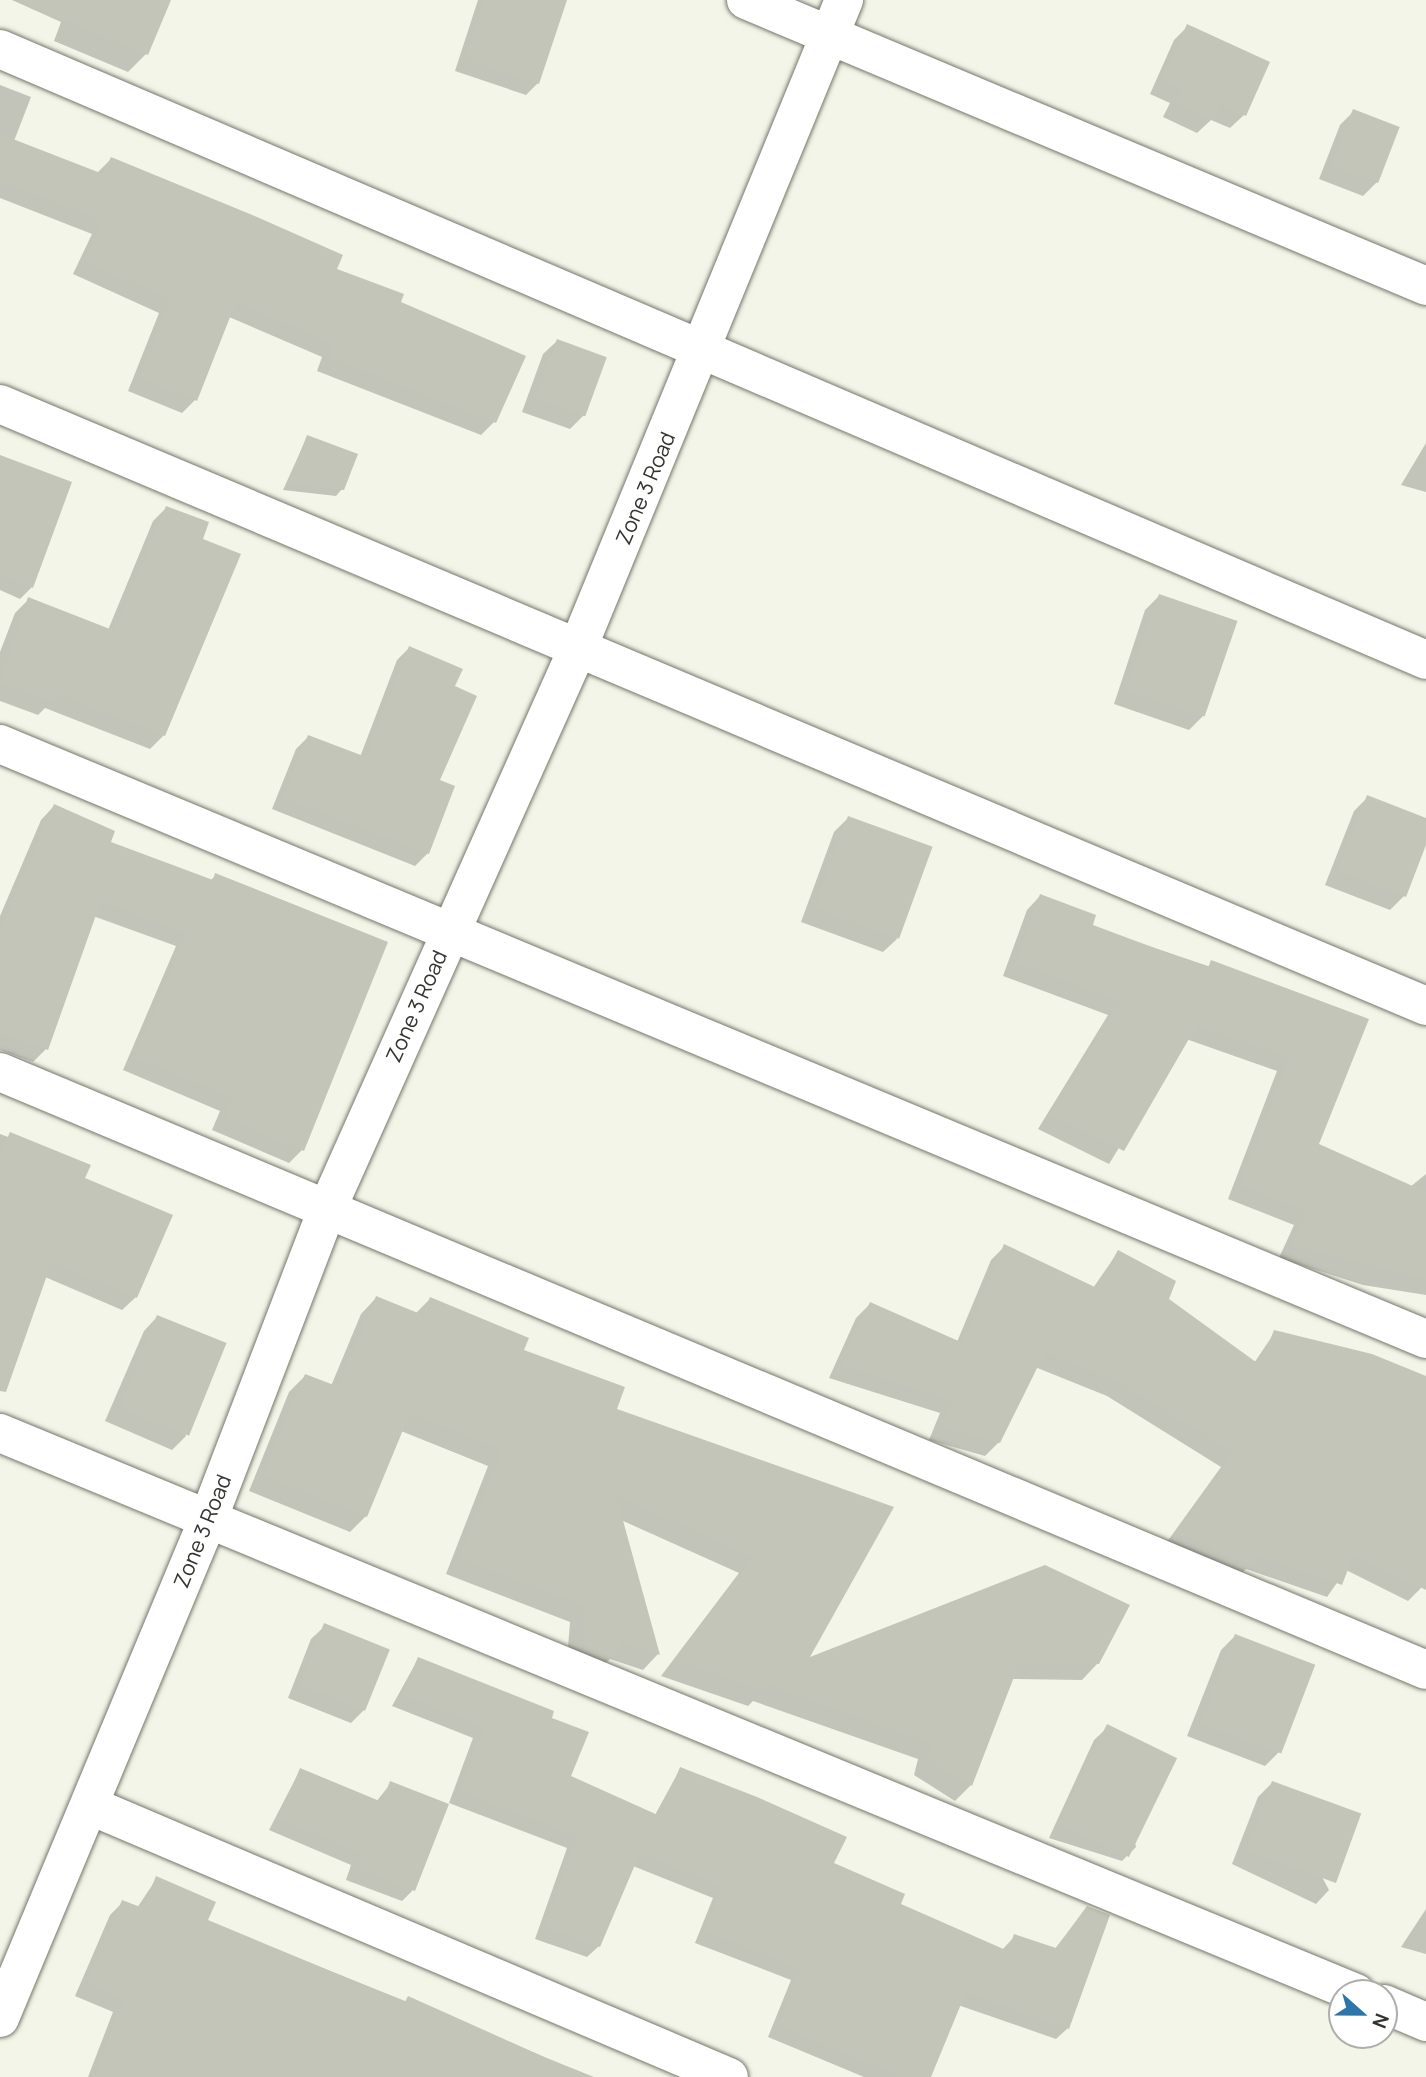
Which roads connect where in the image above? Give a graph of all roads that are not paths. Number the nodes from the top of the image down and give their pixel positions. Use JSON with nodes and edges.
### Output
{"nodes":[{"id":1,"x":746,"y":0,"type":"edge"},
{"id":2,"x":844,"y":0,"type":"edge"},
{"id":3,"x":830,"y":35,"type":"junction"},
{"id":4,"x":0,"y":49,"type":"edge"},
{"id":5,"x":1426,"y":286,"type":"edge"},
{"id":6,"x":705,"y":346,"type":"junction"},
{"id":7,"x":0,"y":404,"type":"edge"},
{"id":8,"x":577,"y":650,"type":"junction"},
{"id":9,"x":1426,"y":660,"type":"edge"},
{"id":10,"x":0,"y":744,"type":"edge"},
{"id":11,"x":449,"y":933,"type":"junction"},
{"id":12,"x":1426,"y":1006,"type":"edge"},
{"id":13,"x":0,"y":1072,"type":"edge"},
{"id":14,"x":328,"y":1207,"type":"junction"},
{"id":15,"x":1426,"y":1339,"type":"edge"},
{"id":16,"x":0,"y":1433,"type":"edge"},
{"id":17,"x":209,"y":1517,"type":"junction"},
{"id":18,"x":1426,"y":1670,"type":"edge"},
{"id":19,"x":91,"y":1806,"type":"junction"},
{"id":20,"x":1328,"y":1981,"type":"edge"},
{"id":21,"x":1398,"y":2010,"type":"edge"},
{"id":22,"x":0,"y":2018,"type":"edge"},
{"id":23,"x":1426,"y":2022,"type":"edge"},
{"id":24,"x":729,"y":2077,"type":"edge"}],
"edges":[{"from":1,"to":3,"type":"street"},
{"from":2,"to":3,"type":"street","name":"Zone 3 Road"},
{"from":3,"to":5,"type":"street"},
{"from":3,"to":6,"type":"street","name":"Zone 3 Road"},
{"from":4,"to":6,"type":"street"},
{"from":6,"to":8,"type":"street","name":"Zone 3 Road"},
{"from":6,"to":9,"type":"street"},
{"from":7,"to":8,"type":"street"},
{"from":8,"to":11,"type":"street","name":"Zone 3 Road"},
{"from":8,"to":12,"type":"street"},
{"from":10,"to":11,"type":"street"},
{"from":11,"to":14,"type":"street","name":"Zone 3 Road"},
{"from":11,"to":15,"type":"street"},
{"from":13,"to":14,"type":"street"},
{"from":14,"to":17,"type":"street","name":"Zone 3 Road"},
{"from":14,"to":18,"type":"street"},
{"from":16,"to":17,"type":"street"},
{"from":17,"to":19,"type":"street","name":"Zone 3 Road"},
{"from":17,"to":20,"type":"street"},
{"from":19,"to":22,"type":"street","name":"Zone 3 Road"},
{"from":19,"to":24,"type":"street"},
{"from":21,"to":23,"type":"street"}]}
